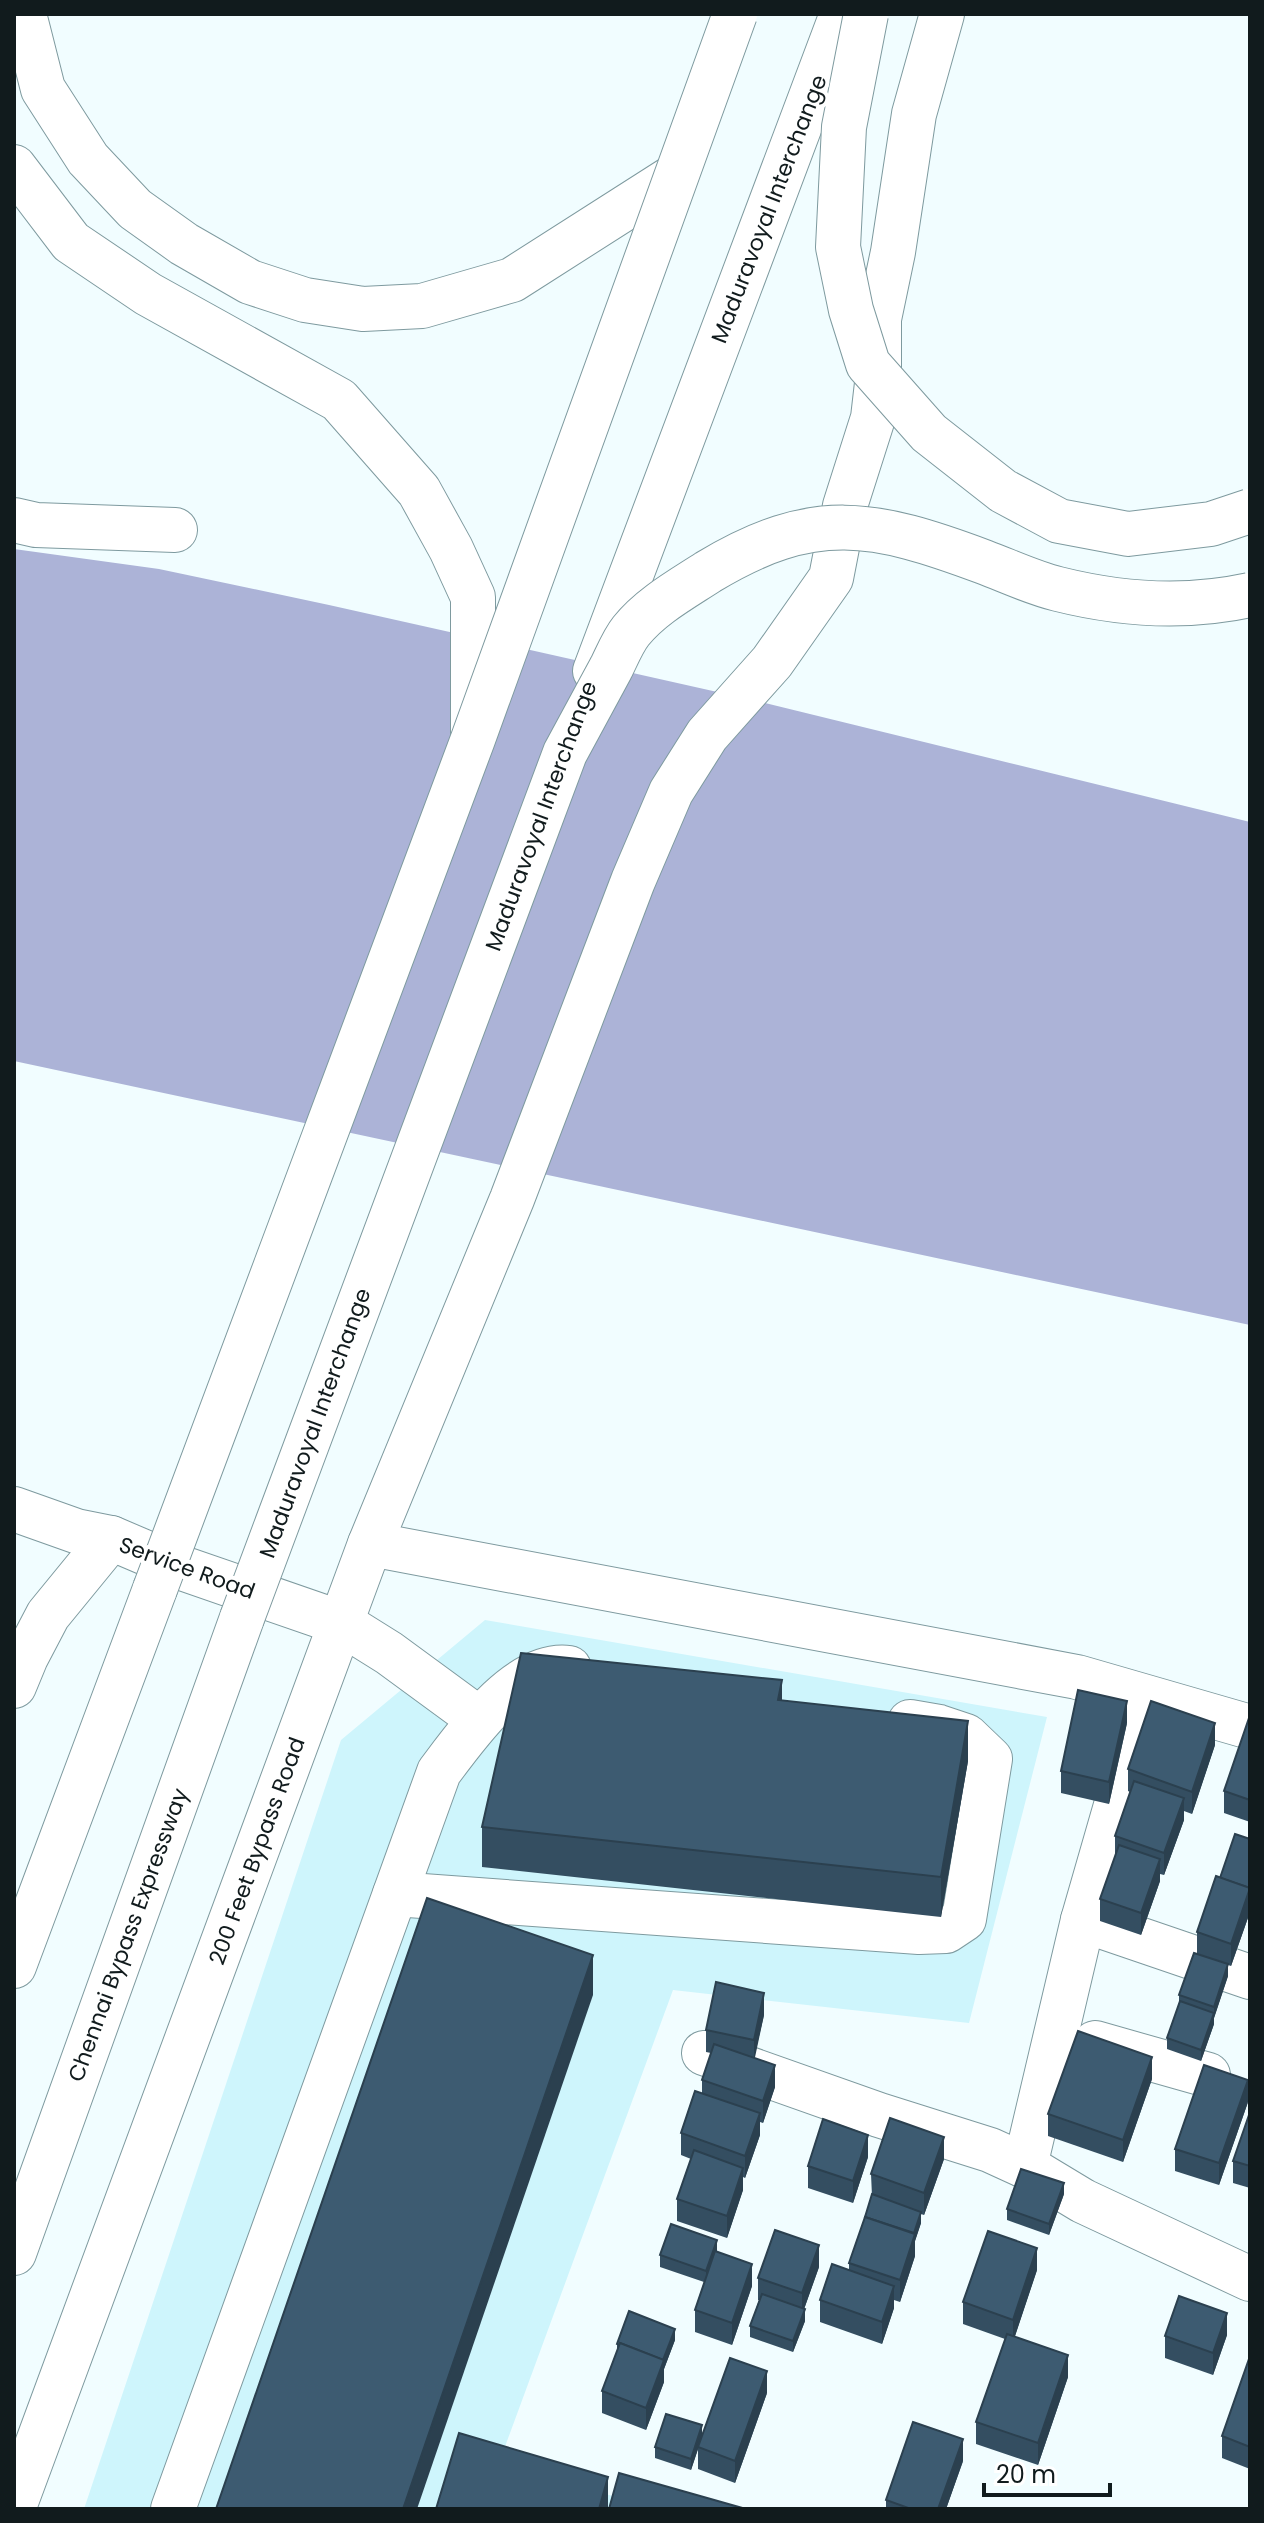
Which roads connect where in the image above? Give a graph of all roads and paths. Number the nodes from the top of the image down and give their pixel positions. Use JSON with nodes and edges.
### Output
{"nodes":[{"id":1,"x":24,"y":14,"type":"edge"},
{"id":2,"x":735,"y":14,"type":"edge"},
{"id":3,"x":842,"y":14,"type":"edge"},
{"id":4,"x":866,"y":14,"type":"edge"},
{"id":5,"x":942,"y":14,"type":"edge"},
{"id":6,"x":14,"y":167,"type":"edge"},
{"id":7,"x":675,"y":176,"type":"junction"},
{"id":8,"x":1250,"y":511,"type":"edge"},
{"id":9,"x":14,"y":520,"type":"edge"},
{"id":10,"x":175,"y":530,"type":"dead end"},
{"id":11,"x":1250,"y":595,"type":"edge"},
{"id":12,"x":473,"y":739,"type":"junction"},
{"id":13,"x":565,"y":753,"type":"junction"},
{"id":14,"x":14,"y":1509,"type":"edge"},
{"id":15,"x":111,"y":1538,"type":"junction"},
{"id":16,"x":370,"y":1544,"type":"junction"},
{"id":17,"x":242,"y":1618,"type":"joint"},
{"id":18,"x":341,"y":1623,"type":"junction"},
{"id":19,"x":602,"y":1674,"type":"edge"},
{"id":20,"x":14,"y":1686,"type":"edge"},
{"id":21,"x":1147,"y":1698,"type":"junction"},
{"id":22,"x":878,"y":1717,"type":"edge"},
{"id":23,"x":479,"y":1719,"type":"junction"},
{"id":24,"x":1250,"y":1727,"type":"edge"},
{"id":25,"x":395,"y":1894,"type":"junction"},
{"id":26,"x":1083,"y":1920,"type":"junction"},
{"id":27,"x":1250,"y":1960,"type":"edge"},
{"id":28,"x":14,"y":1966,"type":"edge"},
{"id":29,"x":1057,"y":2032,"type":"junction"},
{"id":30,"x":704,"y":2053,"type":"dead end"},
{"id":31,"x":1208,"y":2075,"type":"edge"},
{"id":32,"x":1025,"y":2166,"type":"junction"},
{"id":33,"x":14,"y":2253,"type":"edge"},
{"id":34,"x":1250,"y":2279,"type":"edge"},
{"id":35,"x":14,"y":2507,"type":"edge"},
{"id":36,"x":173,"y":2509,"type":"edge"}],
"edges":[{"from":1,"to":7,"type":"main road"},
{"from":2,"to":7,"type":"main road","bridge":true},
{"from":3,"to":13,"type":"main road","name":"Maduravoyal Interchange","bridge":true},
{"from":4,"to":8,"type":"main road","bridge":true},
{"from":5,"to":16,"type":"main road","name":"200 Feet Bypass Road"},
{"from":6,"to":12,"type":"main road"},
{"from":7,"to":12,"type":"main road","bridge":true},
{"from":9,"to":10,"type":"main road"},
{"from":11,"to":13,"type":"main road","bridge":true},
{"from":12,"to":28,"type":"main road","bridge":true},
{"from":13,"to":17,"type":"main road","name":"Maduravoyal Interchange","bridge":true},
{"from":14,"to":15,"type":"main road"},
{"from":15,"to":18,"type":"main road","name":"Service Road"},
{"from":15,"to":20,"type":"main road","name":"Service Road"},
{"from":16,"to":18,"type":"main road","name":"200 Feet Bypass Road"},
{"from":16,"to":21,"type":"main road"},
{"from":17,"to":33,"type":"main road","name":"Chennai Bypass Expressway"},
{"from":18,"to":23,"type":"main road","name":"Service Road"},
{"from":18,"to":35,"type":"main road","name":"200 Feet Bypass Road"},
{"from":19,"to":23,"type":"main road"},
{"from":21,"to":24,"type":"main road"},
{"from":21,"to":26,"type":"main road"},
{"from":22,"to":25,"type":"main road"},
{"from":23,"to":25,"type":"main road"},
{"from":25,"to":36,"type":"main road"},
{"from":26,"to":27,"type":"main road"},
{"from":26,"to":29,"type":"main road"},
{"from":29,"to":31,"type":"main road"},
{"from":29,"to":32,"type":"main road"},
{"from":30,"to":32,"type":"main road"},
{"from":32,"to":34,"type":"main road"}]}
